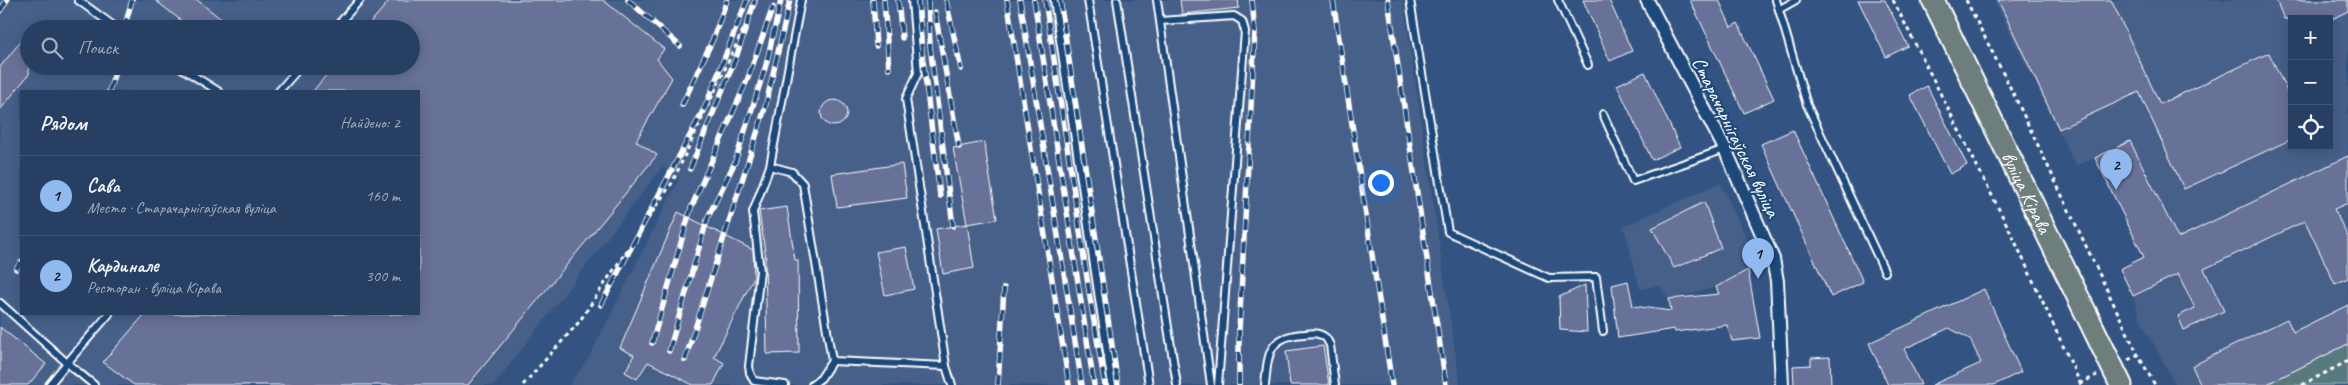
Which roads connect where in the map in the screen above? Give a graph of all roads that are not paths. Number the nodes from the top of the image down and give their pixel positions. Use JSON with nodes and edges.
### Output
{"nodes":[{"id":1,"x":78,"y":0,"type":"edge"},
{"id":2,"x":360,"y":0,"type":"edge"},
{"id":3,"x":802,"y":0,"type":"edge"},
{"id":4,"x":912,"y":0,"type":"edge"},
{"id":5,"x":1054,"y":0,"type":"edge"},
{"id":6,"x":1088,"y":0,"type":"edge"},
{"id":7,"x":1117,"y":0,"type":"edge"},
{"id":8,"x":1157,"y":0,"type":"edge"},
{"id":9,"x":1410,"y":0,"type":"edge"},
{"id":10,"x":1558,"y":0,"type":"edge"},
{"id":11,"x":1647,"y":0,"type":"edge"},
{"id":12,"x":1776,"y":0,"type":"edge"},
{"id":13,"x":1796,"y":0,"type":"edge"},
{"id":14,"x":1933,"y":0,"type":"edge"},
{"id":15,"x":1780,"y":8,"type":"junction"},
{"id":16,"x":106,"y":20,"type":"edge"},
{"id":17,"x":342,"y":20,"type":"edge"},
{"id":18,"x":1160,"y":21,"type":"junction"},
{"id":19,"x":1588,"y":65,"type":"dead end"},
{"id":20,"x":192,"y":75,"type":"edge"},
{"id":21,"x":293,"y":75,"type":"edge"},
{"id":22,"x":216,"y":90,"type":"edge"},
{"id":23,"x":280,"y":90,"type":"edge"},
{"id":24,"x":1603,"y":114,"type":"dead end"},
{"id":25,"x":1725,"y":149,"type":"junction"},
{"id":26,"x":770,"y":166,"type":"junction"},
{"id":27,"x":1885,"y":272,"type":"dead end"},
{"id":28,"x":0,"y":303,"type":"edge"},
{"id":29,"x":109,"y":315,"type":"edge"},
{"id":30,"x":1603,"y":330,"type":"dead end"},
{"id":31,"x":832,"y":361,"type":"junction"},
{"id":32,"x":67,"y":363,"type":"junction"},
{"id":33,"x":946,"y":366,"type":"junction"},
{"id":34,"x":49,"y":385,"type":"edge"},
{"id":35,"x":94,"y":385,"type":"edge"},
{"id":36,"x":785,"y":385,"type":"edge"},
{"id":37,"x":812,"y":385,"type":"edge"},
{"id":38,"x":952,"y":385,"type":"edge"},
{"id":39,"x":1112,"y":385,"type":"edge"},
{"id":40,"x":1149,"y":385,"type":"edge"},
{"id":41,"x":1177,"y":385,"type":"edge"},
{"id":42,"x":1211,"y":385,"type":"edge"},
{"id":43,"x":1218,"y":385,"type":"edge"},
{"id":44,"x":1266,"y":385,"type":"edge"},
{"id":45,"x":1335,"y":385,"type":"edge"},
{"id":46,"x":1782,"y":385,"type":"edge"},
{"id":47,"x":2121,"y":385,"type":"edge"}],
"edges":[{"from":1,"to":16,"type":"lane"},
{"from":2,"to":17,"type":"lane"},
{"from":3,"to":26,"type":"lane"},
{"from":4,"to":33,"type":"lane"},
{"from":5,"to":39,"type":"lane"},
{"from":6,"to":40,"type":"lane"},
{"from":7,"to":41,"type":"lane"},
{"from":8,"to":18,"type":"lane"},
{"from":9,"to":30,"type":"lane"},
{"from":10,"to":19,"type":"lane"},
{"from":11,"to":25,"type":"street","name":"Старачарнігаўская вуліца"},
{"from":12,"to":15,"type":"lane"},
{"from":13,"to":15,"type":"lane"},
{"from":14,"to":47,"type":"main road","name":"вуліца Кірава"},
{"from":15,"to":27,"type":"lane"},
{"from":18,"to":42,"type":"lane"},
{"from":18,"to":43,"type":"lane"},
{"from":20,"to":22,"type":"lane"},
{"from":21,"to":23,"type":"lane"},
{"from":24,"to":25,"type":"lane"},
{"from":25,"to":46,"type":"street","name":"Старачарнігаўская вуліца"},
{"from":26,"to":31,"type":"lane"},
{"from":26,"to":36,"type":"lane"},
{"from":28,"to":32,"type":"lane"},
{"from":29,"to":32,"type":"lane"},
{"from":31,"to":33,"type":"lane"},
{"from":31,"to":37,"type":"lane"},
{"from":32,"to":34,"type":"lane"},
{"from":32,"to":35,"type":"lane"},
{"from":33,"to":38,"type":"lane"},
{"from":44,"to":45,"type":"lane"}]}
